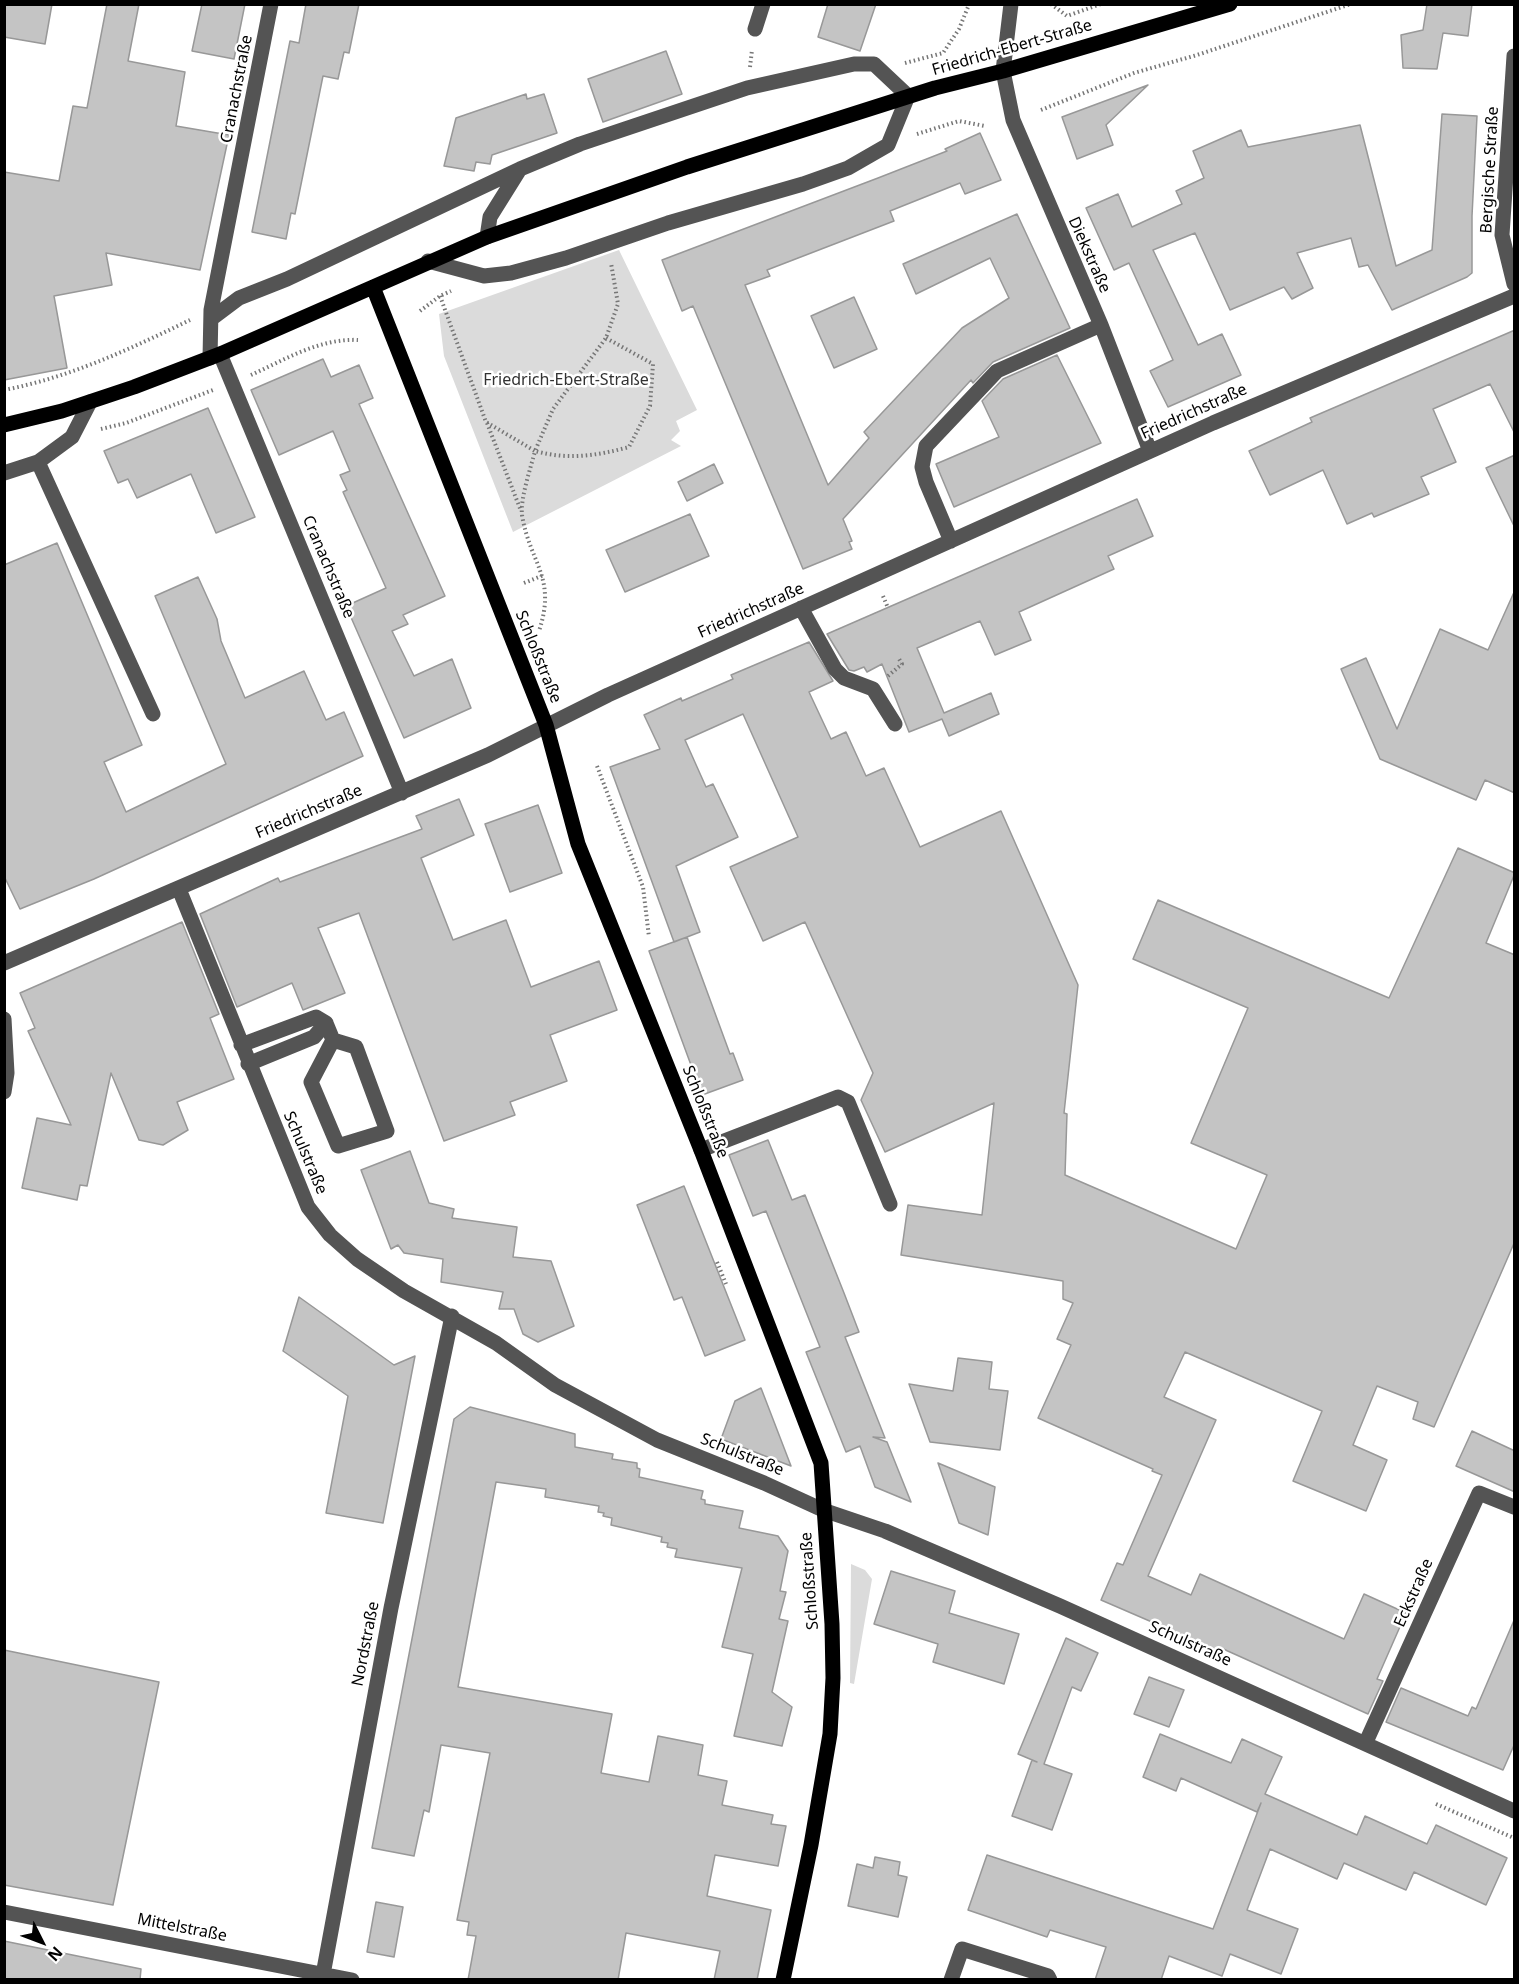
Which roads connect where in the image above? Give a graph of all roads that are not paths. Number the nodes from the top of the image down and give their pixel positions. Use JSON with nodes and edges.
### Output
{"nodes":[{"id":1,"x":271,"y":4,"type":"edge"},
{"id":2,"x":763,"y":4,"type":"edge"},
{"id":3,"x":1011,"y":4,"type":"edge"},
{"id":4,"x":1230,"y":4,"type":"edge"},
{"id":5,"x":756,"y":29,"type":"road end"},
{"id":6,"x":1515,"y":56,"type":"edge"},
{"id":7,"x":1003,"y":71,"type":"junction"},
{"id":8,"x":908,"y":96,"type":"junction"},
{"id":9,"x":520,"y":169,"type":"junction"},
{"id":10,"x":487,"y":237,"type":"junction"},
{"id":11,"x":428,"y":261,"type":"junction"},
{"id":12,"x":1515,"y":284,"type":"edge"},
{"id":13,"x":373,"y":287,"type":"junction"},
{"id":14,"x":1515,"y":296,"type":"edge"},
{"id":15,"x":211,"y":319,"type":"junction"},
{"id":16,"x":1101,"y":326,"type":"junction"},
{"id":17,"x":215,"y":356,"type":"junction"},
{"id":18,"x":90,"y":402,"type":"junction"},
{"id":19,"x":4,"y":424,"type":"edge"},
{"id":20,"x":1150,"y":451,"type":"junction"},
{"id":21,"x":38,"y":462,"type":"junction"},
{"id":22,"x":4,"y":473,"type":"edge"},
{"id":23,"x":951,"y":541,"type":"junction"},
{"id":24,"x":801,"y":609,"type":"junction"},
{"id":25,"x":153,"y":714,"type":"dead end"},
{"id":26,"x":895,"y":724,"type":"dead end"},
{"id":27,"x":546,"y":725,"type":"junction"},
{"id":28,"x":402,"y":793,"type":"junction"},
{"id":29,"x":179,"y":889,"type":"junction"},
{"id":30,"x":4,"y":963,"type":"edge"},
{"id":31,"x":4,"y":1019,"type":"edge"},
{"id":32,"x":326,"y":1023,"type":"junction"},
{"id":33,"x":333,"y":1040,"type":"junction"},
{"id":34,"x":241,"y":1045,"type":"junction"},
{"id":35,"x":248,"y":1064,"type":"junction"},
{"id":36,"x":4,"y":1092,"type":"edge"},
{"id":37,"x":701,"y":1150,"type":"junction"},
{"id":38,"x":890,"y":1204,"type":"dead end"},
{"id":39,"x":452,"y":1316,"type":"junction"},
{"id":40,"x":1515,"y":1507,"type":"edge"},
{"id":41,"x":823,"y":1510,"type":"junction"},
{"id":42,"x":1366,"y":1742,"type":"junction"},
{"id":43,"x":1515,"y":1811,"type":"edge"},
{"id":44,"x":4,"y":1912,"type":"edge"},
{"id":45,"x":323,"y":1977,"type":"edge"},
{"id":46,"x":352,"y":1980,"type":"edge"},
{"id":47,"x":783,"y":1980,"type":"edge"},
{"id":48,"x":951,"y":1980,"type":"edge"},
{"id":49,"x":1050,"y":1980,"type":"edge"}],
"edges":[{"from":1,"to":15,"type":"street","name":"Cranachstraße"},
{"from":2,"to":5,"type":"street"},
{"from":3,"to":7,"type":"street","name":"Diekstraße"},
{"from":4,"to":7,"type":"main road","name":"Friedrich-Ebert-Straße"},
{"from":6,"to":12,"type":"street","name":"Bergische Straße"},
{"from":7,"to":8,"type":"main road","name":"Friedrich-Ebert-Straße"},
{"from":7,"to":16,"type":"street","name":"Diekstraße"},
{"from":8,"to":9,"type":"street"},
{"from":8,"to":10,"type":"main road","name":"Friedrich-Ebert-Straße"},
{"from":8,"to":11,"type":"street"},
{"from":9,"to":10,"type":"street"},
{"from":9,"to":15,"type":"street"},
{"from":10,"to":11,"type":"main road","name":"Friedrich-Ebert-Straße"},
{"from":11,"to":13,"type":"main road","name":"Friedrich-Ebert-Straße"},
{"from":13,"to":17,"type":"main road","name":"Friedrich-Ebert-Straße"},
{"from":13,"to":27,"type":"main road","name":"Schloßstraße"},
{"from":14,"to":20,"type":"street","name":"Friedrichstraße"},
{"from":15,"to":17,"type":"street","name":"Cranachstraße"},
{"from":16,"to":20,"type":"street","name":"Diekstraße"},
{"from":16,"to":23,"type":"street"},
{"from":17,"to":18,"type":"main road","name":"Friedrich-Ebert-Straße"},
{"from":17,"to":28,"type":"street","name":"Cranachstraße"},
{"from":18,"to":19,"type":"main road","name":"Friedrich-Ebert-Straße"},
{"from":18,"to":21,"type":"street"},
{"from":20,"to":23,"type":"street","name":"Friedrichstraße"},
{"from":21,"to":22,"type":"street"},
{"from":21,"to":25,"type":"street"},
{"from":23,"to":24,"type":"street","name":"Friedrichstraße"},
{"from":24,"to":26,"type":"street"},
{"from":24,"to":27,"type":"street","name":"Friedrichstraße"},
{"from":27,"to":28,"type":"street","name":"Friedrichstraße"},
{"from":27,"to":37,"type":"main road","name":"Schloßstraße"},
{"from":28,"to":29,"type":"street","name":"Friedrichstraße"},
{"from":29,"to":30,"type":"street","name":"Friedrichstraße"},
{"from":29,"to":34,"type":"street","name":"Schulstraße"},
{"from":31,"to":36,"type":"street"},
{"from":32,"to":33,"type":"street"},
{"from":32,"to":34,"type":"street"},
{"from":32,"to":35,"type":"street"},
{"from":33,"to":33,"type":"street"},
{"from":34,"to":35,"type":"street","name":"Schulstraße"},
{"from":35,"to":39,"type":"street","name":"Schulstraße"},
{"from":37,"to":38,"type":"street"},
{"from":37,"to":41,"type":"main road","name":"Schloßstraße"},
{"from":39,"to":41,"type":"street","name":"Schulstraße"},
{"from":39,"to":45,"type":"street","name":"Nordstraße"},
{"from":40,"to":42,"type":"street","name":"Eckstraße"},
{"from":41,"to":42,"type":"street","name":"Schulstraße"},
{"from":41,"to":47,"type":"main road","name":"Schloßstraße"},
{"from":42,"to":43,"type":"street","name":"Schulstraße"},
{"from":44,"to":45,"type":"street","name":"Mittelstraße"},
{"from":45,"to":46,"type":"street","name":"Mittelstraße"},
{"from":48,"to":49,"type":"street"}]}
